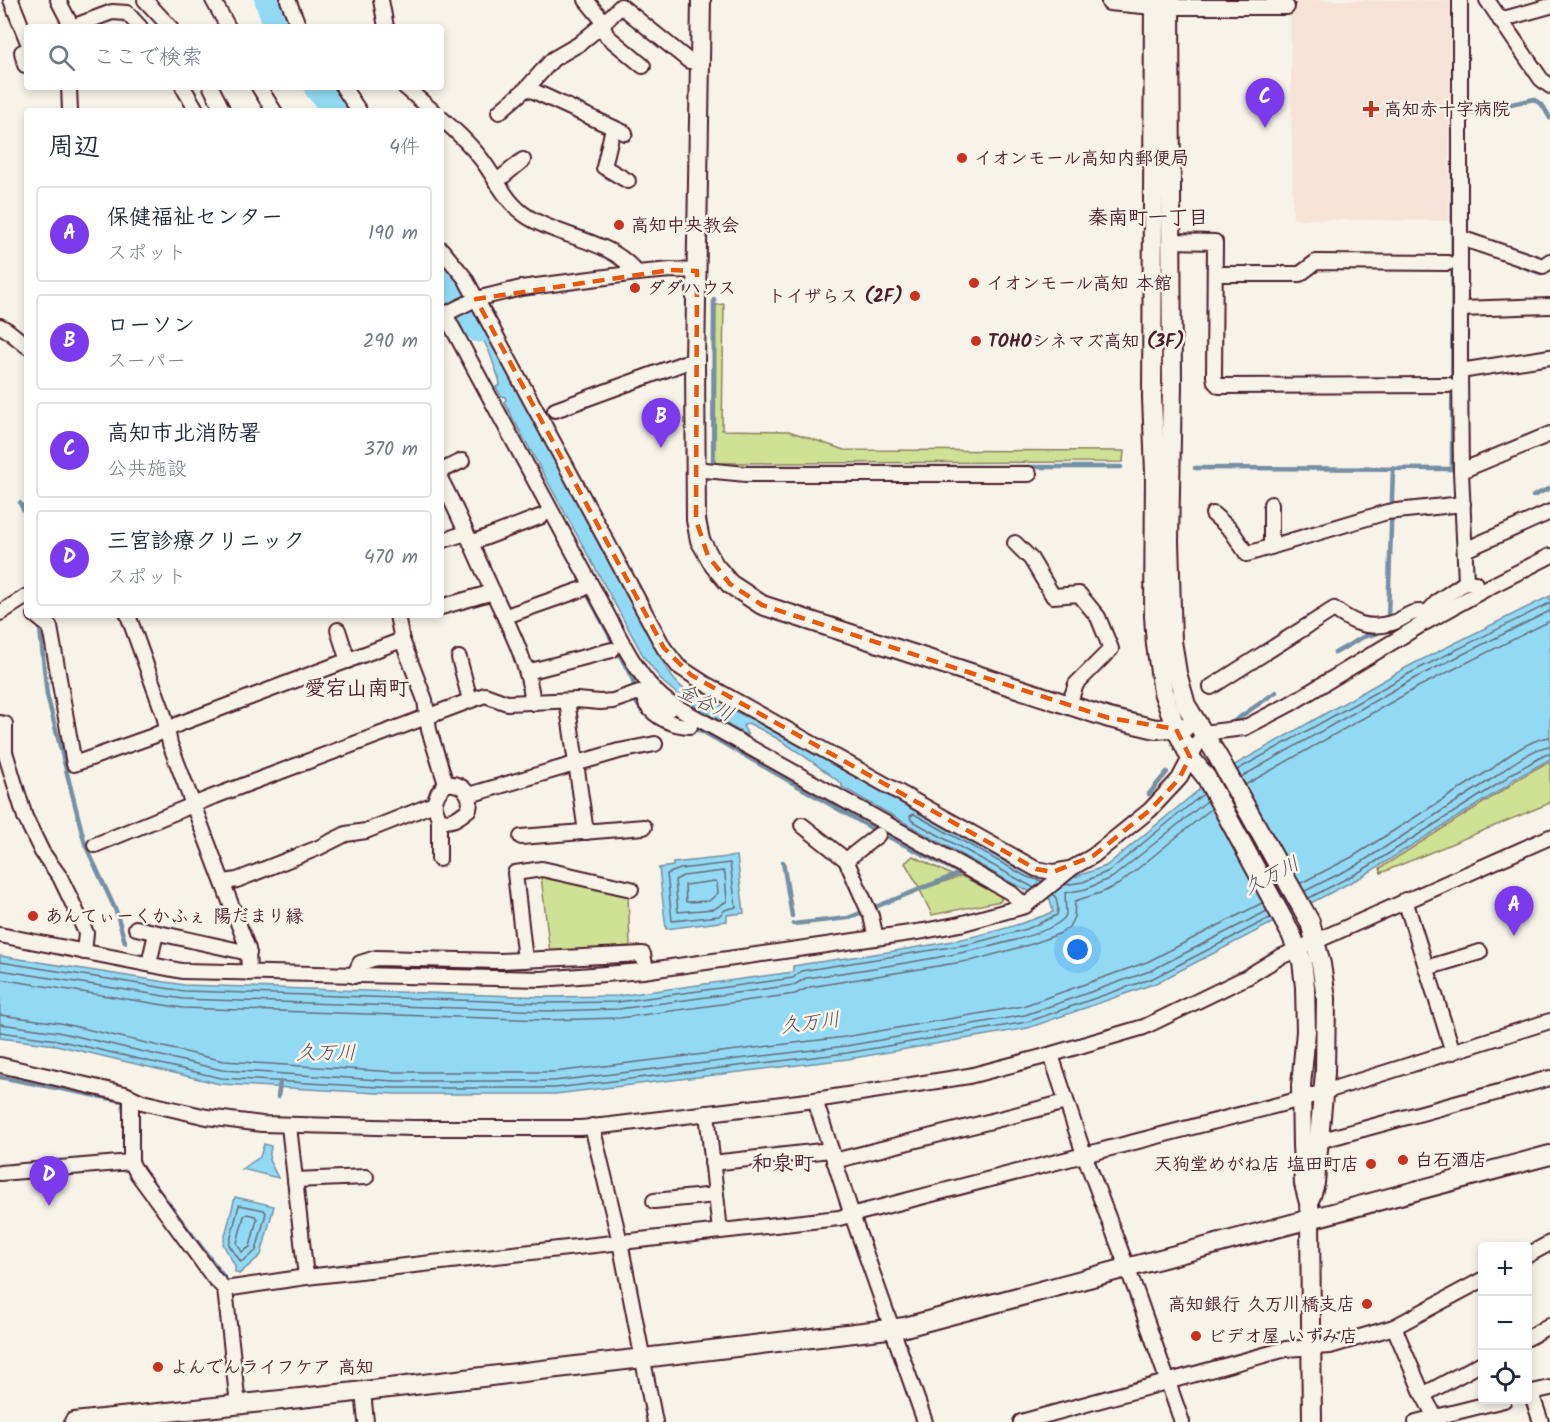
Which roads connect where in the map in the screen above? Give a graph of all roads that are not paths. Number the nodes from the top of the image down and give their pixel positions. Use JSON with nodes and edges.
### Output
{"nodes":[{"id":1,"x":11,"y":0,"type":"edge"},
{"id":2,"x":58,"y":0,"type":"edge"},
{"id":3,"x":145,"y":0,"type":"edge"},
{"id":4,"x":213,"y":0,"type":"edge"},
{"id":5,"x":288,"y":0,"type":"edge"},
{"id":6,"x":381,"y":0,"type":"edge"},
{"id":7,"x":586,"y":0,"type":"edge"},
{"id":8,"x":701,"y":0,"type":"edge"},
{"id":9,"x":1460,"y":0,"type":"edge"},
{"id":10,"x":1486,"y":0,"type":"edge"},
{"id":11,"x":1109,"y":3,"type":"dead end"},
{"id":12,"x":1162,"y":3,"type":"edge"},
{"id":13,"x":1550,"y":6,"type":"edge"},
{"id":14,"x":1287,"y":7,"type":"dead end"},
{"id":15,"x":1500,"y":20,"type":"junction"},
{"id":16,"x":70,"y":24,"type":"edge"},
{"id":17,"x":80,"y":24,"type":"edge"},
{"id":18,"x":137,"y":24,"type":"edge"},
{"id":19,"x":167,"y":24,"type":"edge"},
{"id":20,"x":226,"y":24,"type":"edge"},
{"id":21,"x":298,"y":24,"type":"edge"},
{"id":22,"x":385,"y":24,"type":"edge"},
{"id":23,"x":602,"y":25,"type":"junction"},
{"id":24,"x":24,"y":32,"type":"edge"},
{"id":25,"x":700,"y":62,"type":"junction"},
{"id":26,"x":643,"y":66,"type":"dead end"},
{"id":27,"x":1550,"y":86,"type":"edge"},
{"id":28,"x":527,"y":88,"type":"junction"},
{"id":29,"x":72,"y":90,"type":"edge"},
{"id":30,"x":185,"y":90,"type":"edge"},
{"id":31,"x":212,"y":90,"type":"edge"},
{"id":32,"x":261,"y":90,"type":"edge"},
{"id":33,"x":349,"y":90,"type":"edge"},
{"id":34,"x":408,"y":90,"type":"edge"},
{"id":35,"x":70,"y":108,"type":"edge"},
{"id":36,"x":195,"y":108,"type":"edge"},
{"id":37,"x":222,"y":108,"type":"edge"},
{"id":38,"x":272,"y":108,"type":"edge"},
{"id":39,"x":358,"y":108,"type":"edge"},
{"id":40,"x":430,"y":108,"type":"edge"},
{"id":41,"x":499,"y":112,"type":"dead end"},
{"id":42,"x":444,"y":121,"type":"edge"},
{"id":43,"x":523,"y":160,"type":"dead end"},
{"id":44,"x":628,"y":181,"type":"dead end"},
{"id":45,"x":496,"y":182,"type":"junction"},
{"id":46,"x":1461,"y":238,"type":"junction"},
{"id":47,"x":1171,"y":241,"type":"junction"},
{"id":48,"x":444,"y":253,"type":"edge"},
{"id":49,"x":1550,"y":261,"type":"edge"},
{"id":50,"x":1448,"y":263,"type":"dead end"},
{"id":51,"x":697,"y":271,"type":"junction"},
{"id":52,"x":637,"y":273,"type":"junction"},
{"id":53,"x":1215,"y":274,"type":"junction"},
{"id":54,"x":472,"y":300,"type":"junction"},
{"id":55,"x":1550,"y":306,"type":"edge"},
{"id":56,"x":1461,"y":309,"type":"junction"},
{"id":57,"x":445,"y":314,"type":"edge"},
{"id":58,"x":0,"y":326,"type":"edge"},
{"id":59,"x":24,"y":344,"type":"edge"},
{"id":60,"x":1550,"y":357,"type":"edge"},
{"id":61,"x":695,"y":362,"type":"junction"},
{"id":62,"x":1460,"y":371,"type":"junction"},
{"id":63,"x":1448,"y":385,"type":"dead end"},
{"id":64,"x":555,"y":410,"type":"dead end"},
{"id":65,"x":1550,"y":434,"type":"edge"},
{"id":66,"x":462,"y":461,"type":"dead end"},
{"id":67,"x":695,"y":469,"type":"junction"},
{"id":68,"x":444,"y":470,"type":"edge"},
{"id":69,"x":1461,"y":471,"type":"junction"},
{"id":70,"x":1029,"y":474,"type":"dead end"},
{"id":71,"x":444,"y":486,"type":"edge"},
{"id":72,"x":1271,"y":504,"type":"dead end"},
{"id":73,"x":1463,"y":504,"type":"junction"},
{"id":74,"x":1550,"y":512,"type":"edge"},
{"id":75,"x":1213,"y":514,"type":"dead end"},
{"id":76,"x":542,"y":516,"type":"dead end"},
{"id":77,"x":469,"y":538,"type":"junction"},
{"id":78,"x":444,"y":542,"type":"edge"},
{"id":79,"x":1015,"y":543,"type":"dead end"},
{"id":80,"x":1271,"y":547,"type":"junction"},
{"id":81,"x":1465,"y":550,"type":"junction"},
{"id":82,"x":1550,"y":556,"type":"edge"},
{"id":83,"x":1466,"y":582,"type":"junction"},
{"id":84,"x":1491,"y":586,"type":"junction"},
{"id":85,"x":583,"y":589,"type":"dead end"},
{"id":86,"x":493,"y":592,"type":"junction"},
{"id":87,"x":24,"y":601,"type":"edge"},
{"id":88,"x":444,"y":606,"type":"edge"},
{"id":89,"x":0,"y":613,"type":"edge"},
{"id":90,"x":506,"y":616,"type":"junction"},
{"id":91,"x":39,"y":618,"type":"edge"},
{"id":92,"x":129,"y":618,"type":"edge"},
{"id":93,"x":398,"y":618,"type":"edge"},
{"id":94,"x":1425,"y":618,"type":"junction"},
{"id":95,"x":338,"y":630,"type":"dead end"},
{"id":96,"x":402,"y":640,"type":"junction"},
{"id":97,"x":612,"y":650,"type":"dead end"},
{"id":98,"x":459,"y":658,"type":"dead end"},
{"id":99,"x":348,"y":660,"type":"junction"},
{"id":100,"x":527,"y":672,"type":"junction"},
{"id":101,"x":1211,"y":687,"type":"dead end"},
{"id":102,"x":635,"y":692,"type":"junction"},
{"id":103,"x":470,"y":700,"type":"junction"},
{"id":104,"x":567,"y":701,"type":"junction"},
{"id":105,"x":533,"y":703,"type":"junction"},
{"id":106,"x":1069,"y":705,"type":"junction"},
{"id":107,"x":686,"y":710,"type":"junction"},
{"id":108,"x":426,"y":716,"type":"junction"},
{"id":109,"x":0,"y":723,"type":"edge"},
{"id":110,"x":690,"y":726,"type":"dead end"},
{"id":111,"x":1176,"y":729,"type":"junction"},
{"id":112,"x":1201,"y":729,"type":"junction"},
{"id":113,"x":167,"y":730,"type":"junction"},
{"id":114,"x":655,"y":744,"type":"dead end"},
{"id":115,"x":1190,"y":758,"type":"junction"},
{"id":116,"x":577,"y":763,"type":"junction"},
{"id":117,"x":446,"y":784,"type":"junction"},
{"id":118,"x":469,"y":795,"type":"junction"},
{"id":119,"x":434,"y":804,"type":"junction"},
{"id":120,"x":194,"y":806,"type":"junction"},
{"id":121,"x":439,"y":819,"type":"junction"},
{"id":122,"x":802,"y":825,"type":"dead end"},
{"id":123,"x":644,"y":828,"type":"dead end"},
{"id":124,"x":586,"y":832,"type":"junction"},
{"id":125,"x":878,"y":835,"type":"dead end"},
{"id":126,"x":521,"y":837,"type":"dead end"},
{"id":127,"x":1550,"y":837,"type":"edge"},
{"id":128,"x":95,"y":844,"type":"dead end"},
{"id":129,"x":439,"y":859,"type":"dead end"},
{"id":130,"x":846,"y":860,"type":"junction"},
{"id":131,"x":1072,"y":868,"type":"junction"},
{"id":132,"x":224,"y":882,"type":"junction"},
{"id":133,"x":631,"y":890,"type":"dead end"},
{"id":134,"x":1405,"y":900,"type":"junction"},
{"id":135,"x":1028,"y":903,"type":"junction"},
{"id":136,"x":136,"y":928,"type":"dead end"},
{"id":137,"x":156,"y":933,"type":"junction"},
{"id":138,"x":0,"y":935,"type":"edge"},
{"id":139,"x":876,"y":938,"type":"junction"},
{"id":140,"x":1295,"y":941,"type":"junction"},
{"id":141,"x":1315,"y":941,"type":"junction"},
{"id":142,"x":84,"y":952,"type":"junction"},
{"id":143,"x":1480,"y":952,"type":"dead end"},
{"id":144,"x":249,"y":953,"type":"junction"},
{"id":145,"x":525,"y":960,"type":"junction"},
{"id":146,"x":149,"y":964,"type":"junction"},
{"id":147,"x":1426,"y":968,"type":"junction"},
{"id":148,"x":646,"y":970,"type":"junction"},
{"id":149,"x":249,"y":973,"type":"junction"},
{"id":150,"x":354,"y":976,"type":"junction"},
{"id":151,"x":1550,"y":1021,"type":"edge"},
{"id":152,"x":1453,"y":1052,"type":"junction"},
{"id":153,"x":1051,"y":1054,"type":"junction"},
{"id":154,"x":0,"y":1065,"type":"edge"},
{"id":155,"x":1550,"y":1078,"type":"edge"},
{"id":156,"x":1323,"y":1092,"type":"junction"},
{"id":157,"x":131,"y":1097,"type":"junction"},
{"id":158,"x":1301,"y":1099,"type":"junction"},
{"id":159,"x":814,"y":1100,"type":"junction"},
{"id":160,"x":1066,"y":1102,"type":"junction"},
{"id":161,"x":707,"y":1113,"type":"junction"},
{"id":162,"x":289,"y":1126,"type":"junction"},
{"id":163,"x":592,"y":1126,"type":"junction"},
{"id":164,"x":1319,"y":1141,"type":"junction"},
{"id":165,"x":1084,"y":1154,"type":"junction"},
{"id":166,"x":1550,"y":1155,"type":"edge"},
{"id":167,"x":833,"y":1156,"type":"junction"},
{"id":168,"x":131,"y":1162,"type":"junction"},
{"id":169,"x":712,"y":1163,"type":"junction"},
{"id":170,"x":0,"y":1173,"type":"edge"},
{"id":171,"x":366,"y":1177,"type":"dead end"},
{"id":172,"x":295,"y":1180,"type":"junction"},
{"id":173,"x":716,"y":1194,"type":"junction"},
{"id":174,"x":654,"y":1201,"type":"dead end"},
{"id":175,"x":1310,"y":1212,"type":"junction"},
{"id":176,"x":852,"y":1215,"type":"junction"},
{"id":177,"x":720,"y":1231,"type":"junction"},
{"id":178,"x":620,"y":1242,"type":"junction"},
{"id":179,"x":1550,"y":1243,"type":"edge"},
{"id":180,"x":1532,"y":1252,"type":"edge"},
{"id":181,"x":1127,"y":1267,"type":"junction"},
{"id":182,"x":306,"y":1277,"type":"junction"},
{"id":183,"x":1478,"y":1282,"type":"edge"},
{"id":184,"x":225,"y":1289,"type":"junction"},
{"id":185,"x":1550,"y":1325,"type":"edge"},
{"id":186,"x":1394,"y":1327,"type":"junction"},
{"id":187,"x":893,"y":1329,"type":"junction"},
{"id":188,"x":1532,"y":1335,"type":"edge"},
{"id":189,"x":1311,"y":1347,"type":"junction"},
{"id":190,"x":643,"y":1357,"type":"junction"},
{"id":191,"x":1478,"y":1365,"type":"edge"},
{"id":192,"x":1167,"y":1382,"type":"junction"},
{"id":193,"x":1550,"y":1388,"type":"edge"},
{"id":194,"x":363,"y":1391,"type":"junction"},
{"id":195,"x":1532,"y":1392,"type":"edge"},
{"id":196,"x":1424,"y":1395,"type":"junction"},
{"id":197,"x":1532,"y":1400,"type":"edge"},
{"id":198,"x":1490,"y":1404,"type":"edge"},
{"id":199,"x":237,"y":1405,"type":"junction"},
{"id":200,"x":118,"y":1420,"type":"edge"},
{"id":201,"x":1436,"y":1420,"type":"edge"},
{"id":202,"x":74,"y":1422,"type":"edge"},
{"id":203,"x":366,"y":1422,"type":"edge"},
{"id":204,"x":655,"y":1422,"type":"edge"},
{"id":205,"x":925,"y":1422,"type":"edge"},
{"id":206,"x":1021,"y":1422,"type":"edge"},
{"id":207,"x":1182,"y":1422,"type":"edge"},
{"id":208,"x":1312,"y":1422,"type":"edge"},
{"id":209,"x":1416,"y":1422,"type":"edge"},
{"id":210,"x":1541,"y":1422,"type":"edge"}],
"edges":[{"from":1,"to":24,"type":"street"},
{"from":2,"to":16,"type":"street"},
{"from":3,"to":19,"type":"street"},
{"from":4,"to":20,"type":"street"},
{"from":5,"to":21,"type":"street"},
{"from":6,"to":22,"type":"street"},
{"from":7,"to":23,"type":"street"},
{"from":8,"to":25,"type":"street"},
{"from":9,"to":46,"type":"street"},
{"from":10,"to":15,"type":"street"},
{"from":11,"to":12,"type":"street"},
{"from":12,"to":14,"type":"street"},
{"from":12,"to":47,"type":"street"},
{"from":12,"to":111,"type":"street"},
{"from":13,"to":15,"type":"street"},
{"from":15,"to":27,"type":"street"},
{"from":17,"to":18,"type":"street"},
{"from":23,"to":25,"type":"street"},
{"from":23,"to":26,"type":"street"},
{"from":23,"to":28,"type":"street"},
{"from":25,"to":51,"type":"street"},
{"from":28,"to":41,"type":"street"},
{"from":28,"to":44,"type":"street"},
{"from":29,"to":35,"type":"street"},
{"from":30,"to":36,"type":"street"},
{"from":31,"to":37,"type":"street"},
{"from":32,"to":38,"type":"street"},
{"from":33,"to":39,"type":"street"},
{"from":34,"to":40,"type":"street"},
{"from":42,"to":45,"type":"street"},
{"from":43,"to":45,"type":"street"},
{"from":45,"to":52,"type":"street"},
{"from":46,"to":49,"type":"street"},
{"from":46,"to":56,"type":"street"},
{"from":47,"to":53,"type":"street"},
{"from":47,"to":112,"type":"street"},
{"from":48,"to":54,"type":"street"},
{"from":50,"to":53,"type":"street"},
{"from":51,"to":52,"type":"street"},
{"from":51,"to":61,"type":"street"},
{"from":52,"to":54,"type":"street"},
{"from":53,"to":63,"type":"street"},
{"from":54,"to":57,"type":"street"},
{"from":54,"to":131,"type":"street"},
{"from":55,"to":56,"type":"street"},
{"from":56,"to":62,"type":"street"},
{"from":57,"to":107,"type":"street"},
{"from":58,"to":59,"type":"street"},
{"from":60,"to":62,"type":"street"},
{"from":61,"to":64,"type":"street"},
{"from":61,"to":67,"type":"street"},
{"from":62,"to":69,"type":"street"},
{"from":65,"to":69,"type":"street"},
{"from":66,"to":68,"type":"street"},
{"from":67,"to":70,"type":"street"},
{"from":67,"to":106,"type":"street"},
{"from":69,"to":73,"type":"street"},
{"from":71,"to":77,"type":"street"},
{"from":72,"to":80,"type":"street"},
{"from":73,"to":80,"type":"street"},
{"from":73,"to":81,"type":"street"},
{"from":74,"to":81,"type":"street"},
{"from":75,"to":80,"type":"street"},
{"from":76,"to":77,"type":"street"},
{"from":77,"to":78,"type":"street"},
{"from":77,"to":86,"type":"street"},
{"from":79,"to":106,"type":"street"},
{"from":81,"to":83,"type":"street"},
{"from":82,"to":84,"type":"street"},
{"from":83,"to":84,"type":"street"},
{"from":83,"to":94,"type":"street"},
{"from":84,"to":94,"type":"street"},
{"from":85,"to":90,"type":"street"},
{"from":86,"to":88,"type":"street"},
{"from":86,"to":90,"type":"street"},
{"from":87,"to":89,"type":"street"},
{"from":90,"to":100,"type":"street"},
{"from":91,"to":113,"type":"street"},
{"from":92,"to":113,"type":"street"},
{"from":93,"to":96,"type":"street"},
{"from":94,"to":101,"type":"street"},
{"from":94,"to":112,"type":"street"},
{"from":95,"to":99,"type":"street"},
{"from":96,"to":99,"type":"street"},
{"from":96,"to":108,"type":"street"},
{"from":97,"to":100,"type":"street"},
{"from":98,"to":103,"type":"street"},
{"from":99,"to":113,"type":"street"},
{"from":100,"to":105,"type":"street"},
{"from":102,"to":104,"type":"street"},
{"from":102,"to":107,"type":"street"},
{"from":102,"to":110,"type":"street"},
{"from":103,"to":105,"type":"street"},
{"from":103,"to":108,"type":"street"},
{"from":104,"to":105,"type":"street"},
{"from":104,"to":116,"type":"street"},
{"from":106,"to":111,"type":"street"},
{"from":107,"to":135,"type":"street"},
{"from":108,"to":117,"type":"street"},
{"from":108,"to":120,"type":"street"},
{"from":109,"to":142,"type":"street"},
{"from":111,"to":112,"type":"street"},
{"from":111,"to":115,"type":"street"},
{"from":112,"to":115,"type":"street"},
{"from":112,"to":141,"type":"street"},
{"from":113,"to":120,"type":"street"},
{"from":114,"to":116,"type":"street"},
{"from":115,"to":131,"type":"street"},
{"from":115,"to":140,"type":"street"},
{"from":116,"to":118,"type":"street"},
{"from":116,"to":124,"type":"street"},
{"from":117,"to":118,"type":"street"},
{"from":117,"to":119,"type":"street"},
{"from":118,"to":121,"type":"street"},
{"from":119,"to":121,"type":"street"},
{"from":119,"to":132,"type":"street"},
{"from":120,"to":128,"type":"street"},
{"from":120,"to":132,"type":"street"},
{"from":121,"to":129,"type":"street"},
{"from":122,"to":130,"type":"street"},
{"from":123,"to":124,"type":"street"},
{"from":124,"to":126,"type":"street"},
{"from":125,"to":130,"type":"street"},
{"from":127,"to":134,"type":"street"},
{"from":130,"to":139,"type":"street"},
{"from":131,"to":135,"type":"street"},
{"from":132,"to":144,"type":"street"},
{"from":133,"to":145,"type":"street"},
{"from":134,"to":141,"type":"street"},
{"from":134,"to":147,"type":"street"},
{"from":135,"to":139,"type":"street"},
{"from":136,"to":137,"type":"street"},
{"from":137,"to":144,"type":"street"},
{"from":137,"to":146,"type":"street"},
{"from":138,"to":142,"type":"street"},
{"from":139,"to":148,"type":"street"},
{"from":140,"to":141,"type":"street"},
{"from":140,"to":153,"type":"street"},
{"from":140,"to":158,"type":"street"},
{"from":141,"to":156,"type":"street"},
{"from":142,"to":146,"type":"street"},
{"from":143,"to":147,"type":"street"},
{"from":144,"to":149,"type":"street"},
{"from":145,"to":148,"type":"street"},
{"from":145,"to":150,"type":"street"},
{"from":146,"to":149,"type":"street"},
{"from":147,"to":152,"type":"street"},
{"from":148,"to":150,"type":"street"},
{"from":149,"to":150,"type":"street"},
{"from":151,"to":152,"type":"street"},
{"from":152,"to":156,"type":"street"},
{"from":153,"to":159,"type":"street"},
{"from":153,"to":160,"type":"street"},
{"from":154,"to":157,"type":"street"},
{"from":155,"to":164,"type":"street"},
{"from":156,"to":158,"type":"street"},
{"from":156,"to":164,"type":"street"},
{"from":157,"to":162,"type":"street"},
{"from":157,"to":168,"type":"street"},
{"from":158,"to":165,"type":"street"},
{"from":158,"to":175,"type":"street"},
{"from":159,"to":161,"type":"street"},
{"from":159,"to":167,"type":"street"},
{"from":160,"to":165,"type":"street"},
{"from":160,"to":167,"type":"street"},
{"from":161,"to":163,"type":"street"},
{"from":161,"to":169,"type":"street"},
{"from":162,"to":163,"type":"street"},
{"from":162,"to":172,"type":"street"},
{"from":163,"to":178,"type":"street"},
{"from":164,"to":175,"type":"street"},
{"from":165,"to":176,"type":"street"},
{"from":165,"to":181,"type":"street"},
{"from":166,"to":175,"type":"street"},
{"from":167,"to":169,"type":"street"},
{"from":167,"to":176,"type":"street"},
{"from":168,"to":170,"type":"street"},
{"from":168,"to":184,"type":"street"},
{"from":169,"to":173,"type":"street"},
{"from":171,"to":172,"type":"street"},
{"from":172,"to":182,"type":"street"},
{"from":173,"to":174,"type":"street"},
{"from":173,"to":177,"type":"street"},
{"from":175,"to":181,"type":"street"},
{"from":175,"to":189,"type":"street"},
{"from":176,"to":177,"type":"street"},
{"from":176,"to":187,"type":"street"},
{"from":177,"to":178,"type":"street"},
{"from":178,"to":182,"type":"street"},
{"from":178,"to":190,"type":"street"},
{"from":179,"to":180,"type":"street"},
{"from":181,"to":187,"type":"street"},
{"from":181,"to":192,"type":"street"},
{"from":182,"to":184,"type":"street"},
{"from":183,"to":186,"type":"street"},
{"from":184,"to":199,"type":"street"},
{"from":185,"to":188,"type":"street"},
{"from":186,"to":189,"type":"street"},
{"from":186,"to":196,"type":"street"},
{"from":187,"to":190,"type":"street"},
{"from":187,"to":205,"type":"street"},
{"from":189,"to":192,"type":"street"},
{"from":189,"to":208,"type":"street"},
{"from":190,"to":194,"type":"street"},
{"from":190,"to":204,"type":"street"},
{"from":191,"to":196,"type":"street"},
{"from":192,"to":206,"type":"street"},
{"from":192,"to":207,"type":"street"},
{"from":193,"to":195,"type":"street"},
{"from":194,"to":199,"type":"street"},
{"from":194,"to":203,"type":"street"},
{"from":196,"to":201,"type":"street"},
{"from":197,"to":210,"type":"street"},
{"from":198,"to":201,"type":"street"},
{"from":199,"to":200,"type":"street"},
{"from":200,"to":202,"type":"street"},
{"from":201,"to":209,"type":"street"}]}
